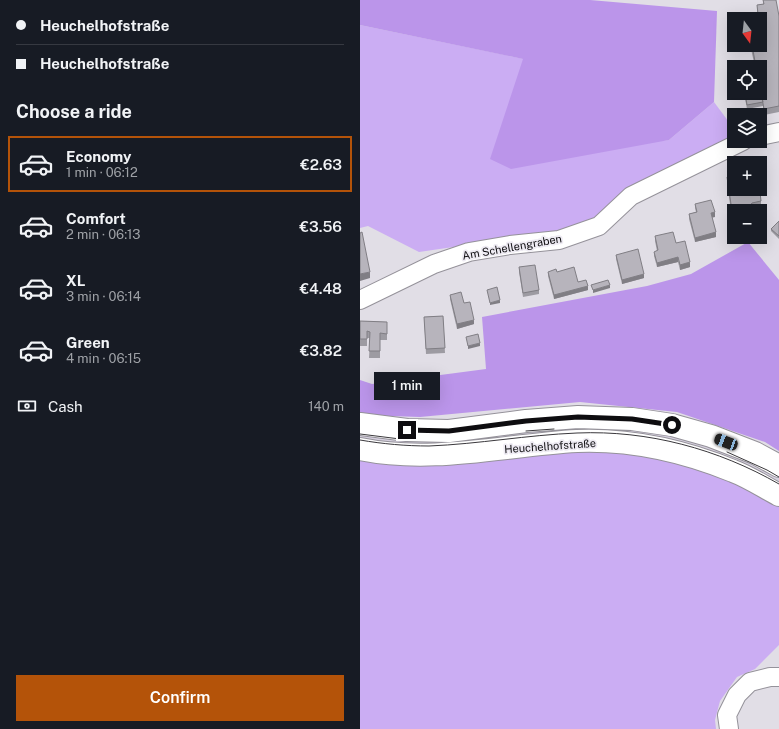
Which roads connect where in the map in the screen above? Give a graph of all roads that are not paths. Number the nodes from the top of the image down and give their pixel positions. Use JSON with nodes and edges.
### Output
{"nodes":[{"id":1,"x":779,"y":132,"type":"edge"},
{"id":2,"x":767,"y":135,"type":"edge"},
{"id":3,"x":729,"y":148,"type":"edge"},
{"id":4,"x":360,"y":300,"type":"edge"},
{"id":5,"x":360,"y":424,"type":"edge"},
{"id":6,"x":360,"y":449,"type":"edge"},
{"id":7,"x":779,"y":466,"type":"edge"},
{"id":8,"x":779,"y":495,"type":"edge"},
{"id":9,"x":779,"y":677,"type":"edge"},
{"id":10,"x":729,"y":729,"type":"edge"}],
"edges":[{"from":1,"to":2,"type":"street"},
{"from":3,"to":4,"type":"street","name":"Am Schellengraben"},
{"from":5,"to":7,"type":"main road"},
{"from":6,"to":8,"type":"main road","name":"Heuchelhofstraße"},
{"from":9,"to":10,"type":"street"}]}
